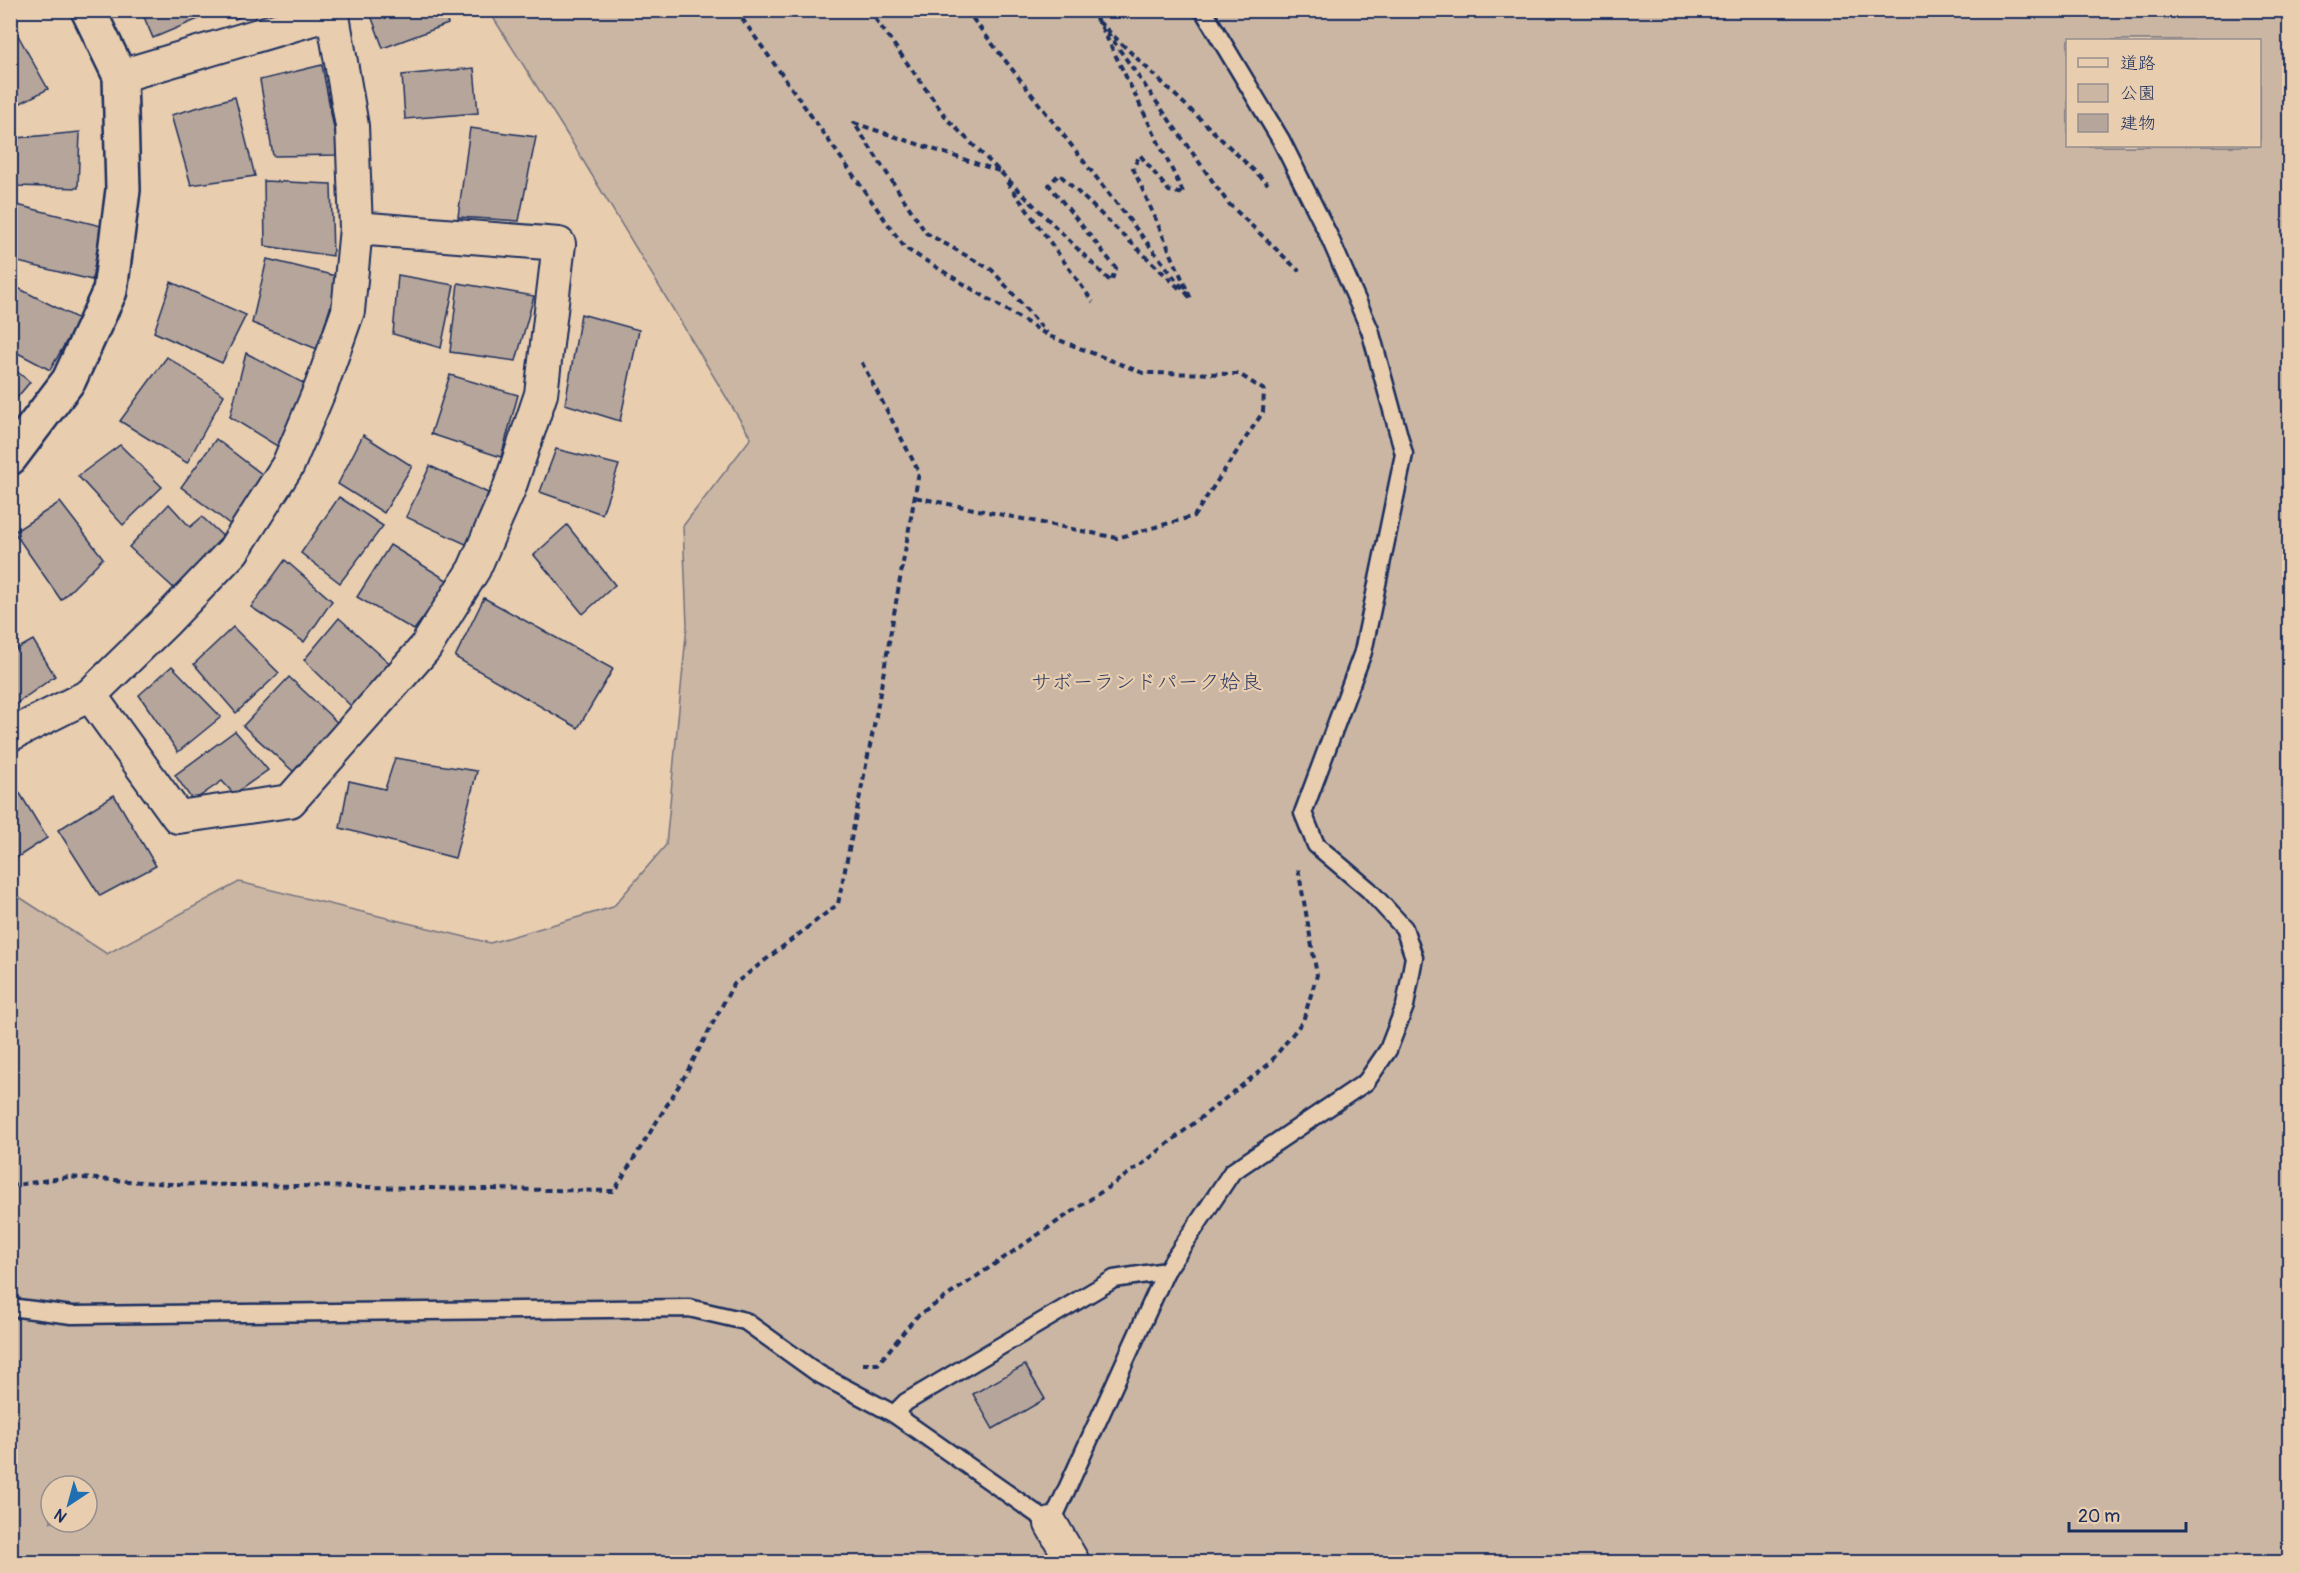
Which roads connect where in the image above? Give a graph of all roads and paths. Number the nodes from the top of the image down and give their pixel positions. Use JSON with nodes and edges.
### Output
{"nodes":[{"id":1,"x":88,"y":10,"type":"edge"},
{"id":2,"x":736,"y":10,"type":"edge"},
{"id":3,"x":869,"y":10,"type":"edge"},
{"id":4,"x":966,"y":10,"type":"edge"},
{"id":5,"x":1089,"y":10,"type":"edge"},
{"id":6,"x":1203,"y":10,"type":"edge"},
{"id":7,"x":333,"y":12,"type":"edge"},
{"id":8,"x":1099,"y":22,"type":"junction"},
{"id":9,"x":120,"y":76,"type":"junction"},
{"id":10,"x":1000,"y":172,"type":"junction"},
{"id":11,"x":1276,"y":191,"type":"dead end"},
{"id":12,"x":356,"y":228,"type":"junction"},
{"id":13,"x":1299,"y":271,"type":"dead end"},
{"id":14,"x":1191,"y":299,"type":"junction"},
{"id":15,"x":1093,"y":302,"type":"dead end"},
{"id":16,"x":1049,"y":336,"type":"junction"},
{"id":17,"x":861,"y":361,"type":"dead end"},
{"id":18,"x":10,"y":458,"type":"edge"},
{"id":19,"x":914,"y":497,"type":"junction"},
{"id":20,"x":90,"y":695,"type":"junction"},
{"id":21,"x":10,"y":735,"type":"edge"},
{"id":22,"x":1303,"y":813,"type":"junction"},
{"id":23,"x":10,"y":1186,"type":"edge"},
{"id":24,"x":1166,"y":1270,"type":"junction"},
{"id":25,"x":10,"y":1307,"type":"edge"},
{"id":26,"x":819,"y":1374,"type":"junction"},
{"id":27,"x":894,"y":1414,"type":"junction"},
{"id":28,"x":1051,"y":1524,"type":"junction"},
{"id":29,"x":1072,"y":1563,"type":"edge"}],
"edges":[{"from":1,"to":9,"type":"street"},
{"from":2,"to":16,"type":"path"},
{"from":3,"to":10,"type":"path"},
{"from":4,"to":14,"type":"path"},
{"from":5,"to":8,"type":"path"},
{"from":6,"to":22,"type":"lane"},
{"from":7,"to":9,"type":"street"},
{"from":7,"to":12,"type":"street"},
{"from":8,"to":11,"type":"path"},
{"from":8,"to":13,"type":"path"},
{"from":8,"to":14,"type":"path"},
{"from":9,"to":18,"type":"street"},
{"from":10,"to":14,"type":"path"},
{"from":10,"to":15,"type":"path"},
{"from":10,"to":16,"type":"path"},
{"from":12,"to":20,"type":"street"},
{"from":12,"to":20,"type":"street"},
{"from":16,"to":19,"type":"path"},
{"from":17,"to":19,"type":"path"},
{"from":19,"to":23,"type":"path"},
{"from":20,"to":21,"type":"street"},
{"from":22,"to":24,"type":"lane"},
{"from":22,"to":26,"type":"path"},
{"from":24,"to":27,"type":"lane"},
{"from":24,"to":28,"type":"lane"},
{"from":25,"to":26,"type":"lane"},
{"from":26,"to":27,"type":"lane"},
{"from":27,"to":28,"type":"lane"},
{"from":28,"to":29,"type":"street"}]}
